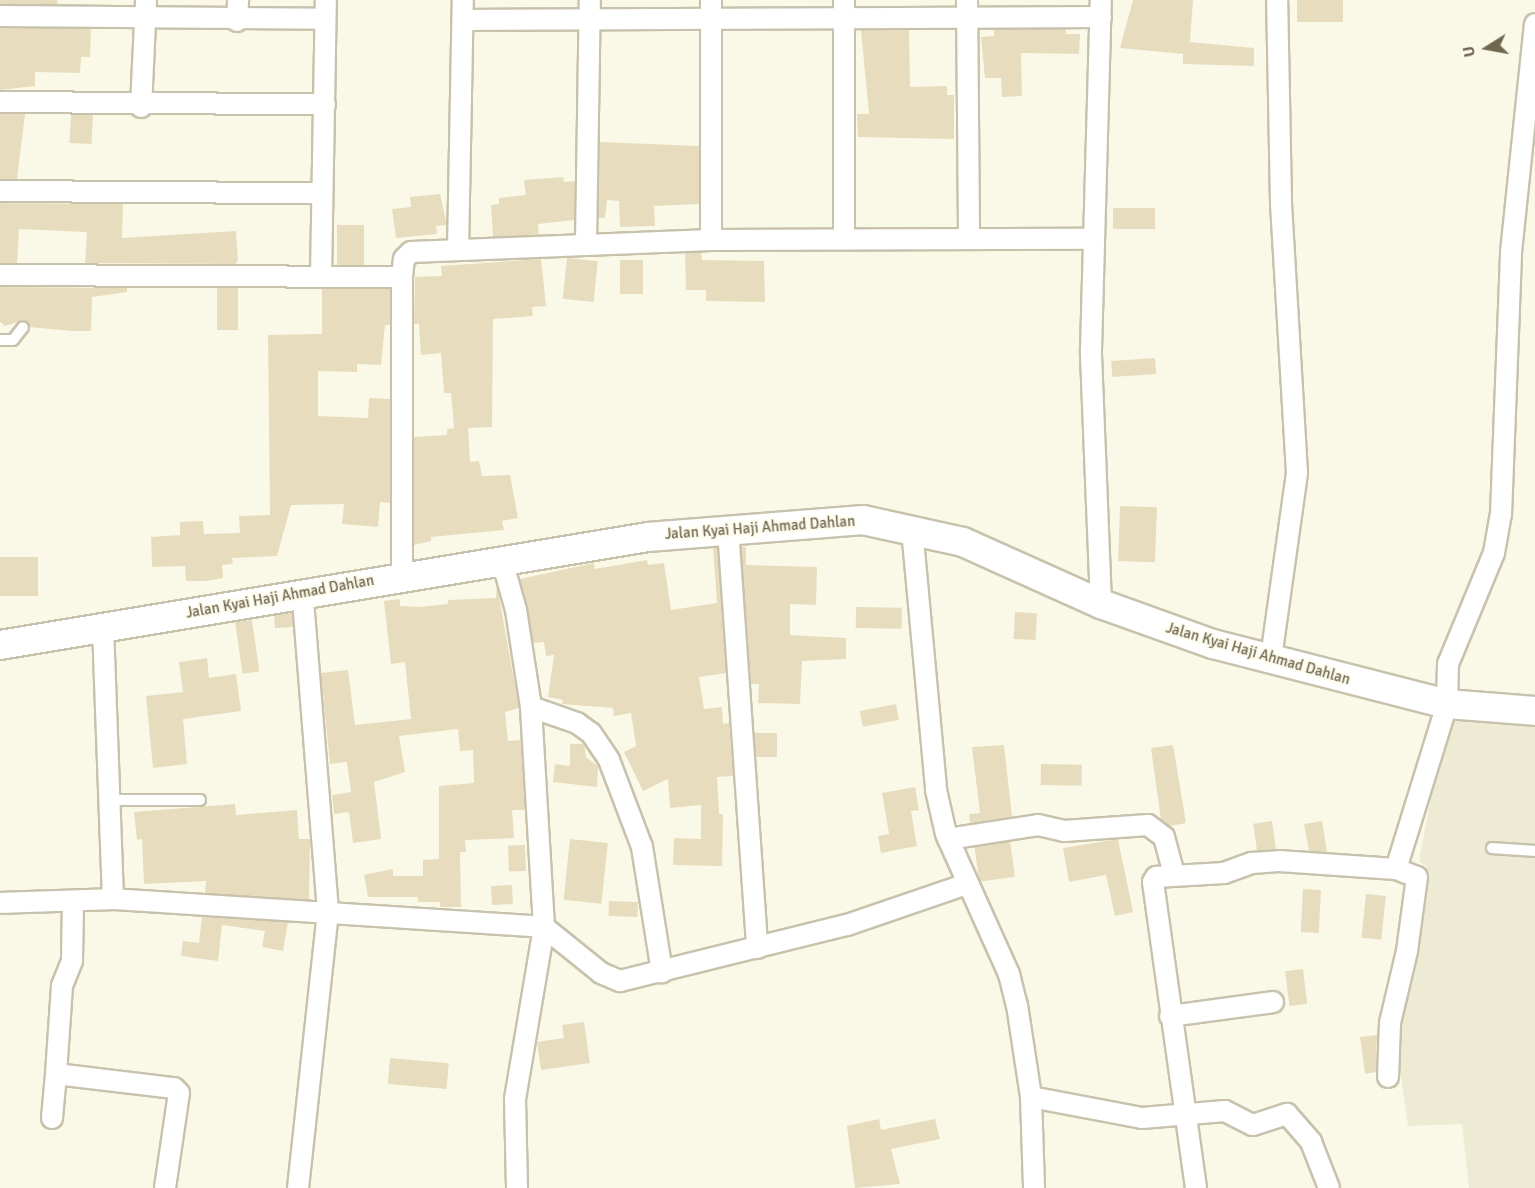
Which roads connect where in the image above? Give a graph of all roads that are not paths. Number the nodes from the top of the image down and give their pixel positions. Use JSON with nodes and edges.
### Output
{"nodes":[{"id":1,"x":238,"y":0,"type":"edge"},
{"id":2,"x":463,"y":0,"type":"edge"},
{"id":3,"x":1277,"y":0,"type":"edge"},
{"id":4,"x":64,"y":8,"type":"edge"},
{"id":5,"x":145,"y":9,"type":"edge"},
{"id":6,"x":325,"y":9,"type":"edge"},
{"id":7,"x":844,"y":9,"type":"edge"},
{"id":8,"x":968,"y":9,"type":"edge"},
{"id":9,"x":1101,"y":9,"type":"edge"},
{"id":10,"x":590,"y":10,"type":"edge"},
{"id":11,"x":711,"y":10,"type":"edge"},
{"id":12,"x":0,"y":16,"type":"edge"},
{"id":13,"x":463,"y":20,"type":"junction"},
{"id":14,"x":237,"y":21,"type":"junction"},
{"id":15,"x":1535,"y":24,"type":"edge"},
{"id":16,"x":0,"y":102,"type":"edge"},
{"id":17,"x":325,"y":104,"type":"junction"},
{"id":18,"x":141,"y":106,"type":"junction"},
{"id":19,"x":0,"y":190,"type":"edge"},
{"id":20,"x":321,"y":193,"type":"junction"},
{"id":21,"x":844,"y":238,"type":"junction"},
{"id":22,"x":969,"y":238,"type":"junction"},
{"id":23,"x":1092,"y":239,"type":"junction"},
{"id":24,"x":711,"y":240,"type":"junction"},
{"id":25,"x":586,"y":243,"type":"junction"},
{"id":26,"x":458,"y":250,"type":"junction"},
{"id":27,"x":0,"y":275,"type":"edge"},
{"id":28,"x":321,"y":277,"type":"junction"},
{"id":29,"x":402,"y":277,"type":"junction"},
{"id":30,"x":23,"y":327,"type":"dead end"},
{"id":31,"x":0,"y":340,"type":"edge"},
{"id":32,"x":728,"y":529,"type":"junction"},
{"id":33,"x":912,"y":529,"type":"junction"},
{"id":34,"x":503,"y":564,"type":"junction"},
{"id":35,"x":402,"y":577,"type":"junction"},
{"id":36,"x":302,"y":591,"type":"junction"},
{"id":37,"x":1101,"y":604,"type":"junction"},
{"id":38,"x":103,"y":628,"type":"junction"},
{"id":39,"x":0,"y":645,"type":"edge"},
{"id":40,"x":1271,"y":658,"type":"junction"},
{"id":41,"x":1447,"y":704,"type":"junction"},
{"id":42,"x":531,"y":707,"type":"junction"},
{"id":43,"x":1535,"y":711,"type":"edge"},
{"id":44,"x":108,"y":800,"type":"junction"},
{"id":45,"x":200,"y":800,"type":"dead end"},
{"id":46,"x":948,"y":839,"type":"junction"},
{"id":47,"x":1492,"y":848,"type":"dead end"},
{"id":48,"x":1535,"y":851,"type":"edge"},
{"id":49,"x":1396,"y":869,"type":"junction"},
{"id":50,"x":1174,"y":874,"type":"junction"},
{"id":51,"x":967,"y":884,"type":"junction"},
{"id":52,"x":113,"y":899,"type":"junction"},
{"id":53,"x":73,"y":902,"type":"junction"},
{"id":54,"x":0,"y":903,"type":"edge"},
{"id":55,"x":328,"y":911,"type":"junction"},
{"id":56,"x":544,"y":927,"type":"junction"},
{"id":57,"x":757,"y":948,"type":"junction"},
{"id":58,"x":662,"y":972,"type":"junction"},
{"id":59,"x":1273,"y":1002,"type":"dead end"},
{"id":60,"x":1170,"y":1016,"type":"junction"},
{"id":61,"x":56,"y":1074,"type":"junction"},
{"id":62,"x":1388,"y":1077,"type":"dead end"},
{"id":63,"x":1031,"y":1097,"type":"junction"},
{"id":64,"x":1183,"y":1116,"type":"junction"},
{"id":65,"x":52,"y":1118,"type":"dead end"},
{"id":66,"x":165,"y":1188,"type":"edge"},
{"id":67,"x":298,"y":1188,"type":"edge"},
{"id":68,"x":517,"y":1188,"type":"edge"},
{"id":69,"x":1034,"y":1188,"type":"edge"},
{"id":70,"x":1196,"y":1188,"type":"edge"},
{"id":71,"x":1329,"y":1188,"type":"edge"}],
"edges":[{"from":1,"to":14,"type":"street"},
{"from":2,"to":13,"type":"street"},
{"from":3,"to":40,"type":"street"},
{"from":4,"to":5,"type":"street"},
{"from":4,"to":12,"type":"street"},
{"from":5,"to":14,"type":"street"},
{"from":5,"to":18,"type":"street"},
{"from":6,"to":14,"type":"street"},
{"from":6,"to":17,"type":"street"},
{"from":7,"to":8,"type":"street"},
{"from":7,"to":11,"type":"street"},
{"from":7,"to":21,"type":"street"},
{"from":8,"to":9,"type":"street"},
{"from":8,"to":22,"type":"street"},
{"from":9,"to":23,"type":"street"},
{"from":10,"to":11,"type":"street"},
{"from":10,"to":13,"type":"street"},
{"from":10,"to":25,"type":"street"},
{"from":11,"to":24,"type":"street"},
{"from":13,"to":26,"type":"street"},
{"from":15,"to":41,"type":"street"},
{"from":16,"to":18,"type":"street"},
{"from":17,"to":18,"type":"street"},
{"from":17,"to":20,"type":"street"},
{"from":19,"to":20,"type":"street"},
{"from":20,"to":28,"type":"street"},
{"from":21,"to":22,"type":"street"},
{"from":21,"to":24,"type":"street"},
{"from":22,"to":23,"type":"street"},
{"from":23,"to":37,"type":"street"},
{"from":24,"to":25,"type":"street"},
{"from":25,"to":26,"type":"street"},
{"from":26,"to":29,"type":"street"},
{"from":27,"to":28,"type":"street"},
{"from":28,"to":29,"type":"street"},
{"from":29,"to":35,"type":"street"},
{"from":30,"to":31,"type":"lane"},
{"from":32,"to":33,"type":"street","name":"Jalan Kyai Haji Ahmad Dahlan"},
{"from":32,"to":34,"type":"street","name":"Jalan Kyai Haji Ahmad Dahlan"},
{"from":32,"to":57,"type":"street"},
{"from":33,"to":37,"type":"street","name":"Jalan Kyai Haji Ahmad Dahlan"},
{"from":33,"to":46,"type":"street"},
{"from":34,"to":35,"type":"street","name":"Jalan Kyai Haji Ahmad Dahlan"},
{"from":34,"to":42,"type":"street"},
{"from":35,"to":36,"type":"street","name":"Jalan Kyai Haji Ahmad Dahlan"},
{"from":36,"to":38,"type":"street","name":"Jalan Kyai Haji Ahmad Dahlan"},
{"from":36,"to":55,"type":"street"},
{"from":37,"to":40,"type":"street","name":"Jalan Kyai Haji Ahmad Dahlan"},
{"from":38,"to":39,"type":"street","name":"Jalan Kyai Haji Ahmad Dahlan"},
{"from":38,"to":44,"type":"street"},
{"from":40,"to":41,"type":"street","name":"Jalan Kyai Haji Ahmad Dahlan"},
{"from":41,"to":43,"type":"street","name":"Jalan Kyai Haji Ahmad Dahlan"},
{"from":41,"to":49,"type":"street"},
{"from":42,"to":56,"type":"street"},
{"from":42,"to":58,"type":"street"},
{"from":44,"to":45,"type":"lane"},
{"from":44,"to":52,"type":"street"},
{"from":46,"to":50,"type":"street"},
{"from":46,"to":51,"type":"street"},
{"from":47,"to":48,"type":"lane"},
{"from":49,"to":50,"type":"street"},
{"from":49,"to":62,"type":"street"},
{"from":50,"to":60,"type":"street"},
{"from":51,"to":57,"type":"street"},
{"from":51,"to":63,"type":"street"},
{"from":52,"to":53,"type":"street"},
{"from":52,"to":55,"type":"street"},
{"from":53,"to":54,"type":"street"},
{"from":53,"to":61,"type":"street"},
{"from":55,"to":56,"type":"street"},
{"from":55,"to":67,"type":"street"},
{"from":56,"to":58,"type":"street"},
{"from":56,"to":68,"type":"street"},
{"from":57,"to":58,"type":"street"},
{"from":59,"to":60,"type":"street"},
{"from":60,"to":64,"type":"street"},
{"from":61,"to":65,"type":"street"},
{"from":61,"to":66,"type":"street"},
{"from":63,"to":64,"type":"street"},
{"from":63,"to":69,"type":"street"},
{"from":64,"to":70,"type":"street"},
{"from":64,"to":71,"type":"street"}]}
